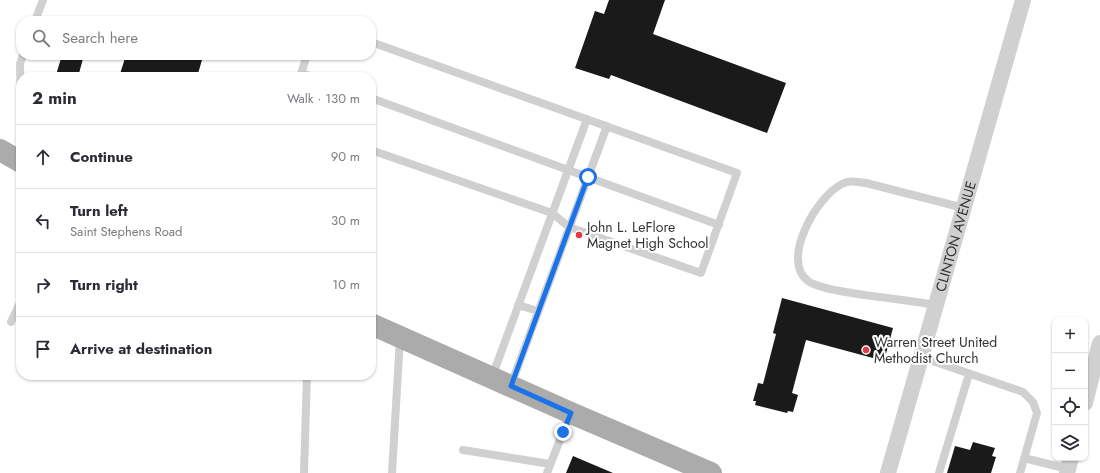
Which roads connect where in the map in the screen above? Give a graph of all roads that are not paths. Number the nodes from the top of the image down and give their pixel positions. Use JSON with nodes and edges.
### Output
{"nodes":[{"id":1,"x":43,"y":0,"type":"edge"},
{"id":2,"x":1023,"y":0,"type":"edge"},
{"id":3,"x":37,"y":16,"type":"edge"},
{"id":4,"x":376,"y":44,"type":"edge"},
{"id":5,"x":21,"y":60,"type":"edge"},
{"id":6,"x":306,"y":60,"type":"edge"},
{"id":7,"x":20,"y":72,"type":"edge"},
{"id":8,"x":302,"y":72,"type":"edge"},
{"id":9,"x":376,"y":100,"type":"edge"},
{"id":10,"x":587,"y":119,"type":"junction"},
{"id":11,"x":607,"y":126,"type":"junction"},
{"id":12,"x":0,"y":150,"type":"edge"},
{"id":13,"x":376,"y":152,"type":"edge"},
{"id":14,"x":16,"y":159,"type":"edge"},
{"id":15,"x":568,"y":170,"type":"junction"},
{"id":16,"x":588,"y":177,"type":"junction"},
{"id":17,"x":964,"y":208,"type":"junction"},
{"id":18,"x":552,"y":213,"type":"junction"},
{"id":19,"x":719,"y":225,"type":"junction"},
{"id":20,"x":569,"y":227,"type":"junction"},
{"id":21,"x":518,"y":305,"type":"junction"},
{"id":22,"x":936,"y":305,"type":"junction"},
{"id":23,"x":16,"y":312,"type":"edge"},
{"id":24,"x":538,"y":312,"type":"junction"},
{"id":25,"x":11,"y":322,"type":"dead end"},
{"id":26,"x":376,"y":326,"type":"edge"},
{"id":27,"x":400,"y":337,"type":"junction"},
{"id":28,"x":1100,"y":343,"type":"edge"},
{"id":29,"x":921,"y":357,"type":"junction"},
{"id":30,"x":969,"y":374,"type":"junction"},
{"id":31,"x":307,"y":380,"type":"edge"},
{"id":32,"x":501,"y":382,"type":"junction"},
{"id":33,"x":1088,"y":391,"type":"edge"},
{"id":34,"x":571,"y":413,"type":"junction"},
{"id":35,"x":463,"y":450,"type":"dead end"},
{"id":36,"x":1024,"y":458,"type":"junction"},
{"id":37,"x":550,"y":464,"type":"junction"},
{"id":38,"x":1069,"y":467,"type":"edge"},
{"id":39,"x":304,"y":473,"type":"edge"},
{"id":40,"x":392,"y":473,"type":"edge"},
{"id":41,"x":547,"y":473,"type":"edge"},
{"id":42,"x":712,"y":473,"type":"edge"},
{"id":43,"x":888,"y":473,"type":"edge"},
{"id":44,"x":939,"y":473,"type":"edge"},
{"id":45,"x":1020,"y":473,"type":"edge"}],
"edges":[{"from":1,"to":3,"type":"lane"},
{"from":2,"to":17,"type":"street","name":"CLINTON AVENUE"},
{"from":4,"to":10,"type":"lane"},
{"from":5,"to":7,"type":"lane"},
{"from":6,"to":8,"type":"lane"},
{"from":9,"to":15,"type":"lane"},
{"from":10,"to":11,"type":"lane"},
{"from":10,"to":15,"type":"lane"},
{"from":11,"to":16,"type":"lane"},
{"from":11,"to":19,"type":"lane"},
{"from":12,"to":14,"type":"main road"},
{"from":13,"to":18,"type":"lane"},
{"from":15,"to":16,"type":"lane"},
{"from":15,"to":18,"type":"lane"},
{"from":16,"to":19,"type":"lane"},
{"from":16,"to":20,"type":"lane"},
{"from":17,"to":22,"type":"street","name":"CLINTON AVENUE"},
{"from":17,"to":22,"type":"lane"},
{"from":18,"to":20,"type":"lane"},
{"from":18,"to":21,"type":"lane"},
{"from":19,"to":20,"type":"lane"},
{"from":20,"to":24,"type":"lane"},
{"from":21,"to":24,"type":"lane"},
{"from":21,"to":32,"type":"lane"},
{"from":22,"to":29,"type":"street","name":"CLINTON AVENUE"},
{"from":23,"to":25,"type":"lane"},
{"from":24,"to":32,"type":"lane"},
{"from":26,"to":27,"type":"main road"},
{"from":27,"to":32,"type":"main road"},
{"from":27,"to":40,"type":"lane"},
{"from":28,"to":33,"type":"street"},
{"from":29,"to":30,"type":"lane"},
{"from":29,"to":43,"type":"street","name":"CLINTON AVENUE"},
{"from":30,"to":36,"type":"lane"},
{"from":30,"to":44,"type":"lane"},
{"from":31,"to":39,"type":"lane"},
{"from":32,"to":34,"type":"main road"},
{"from":34,"to":37,"type":"lane"},
{"from":34,"to":42,"type":"main road"},
{"from":35,"to":37,"type":"lane"},
{"from":36,"to":38,"type":"lane"},
{"from":36,"to":45,"type":"lane"},
{"from":37,"to":41,"type":"lane"}]}
